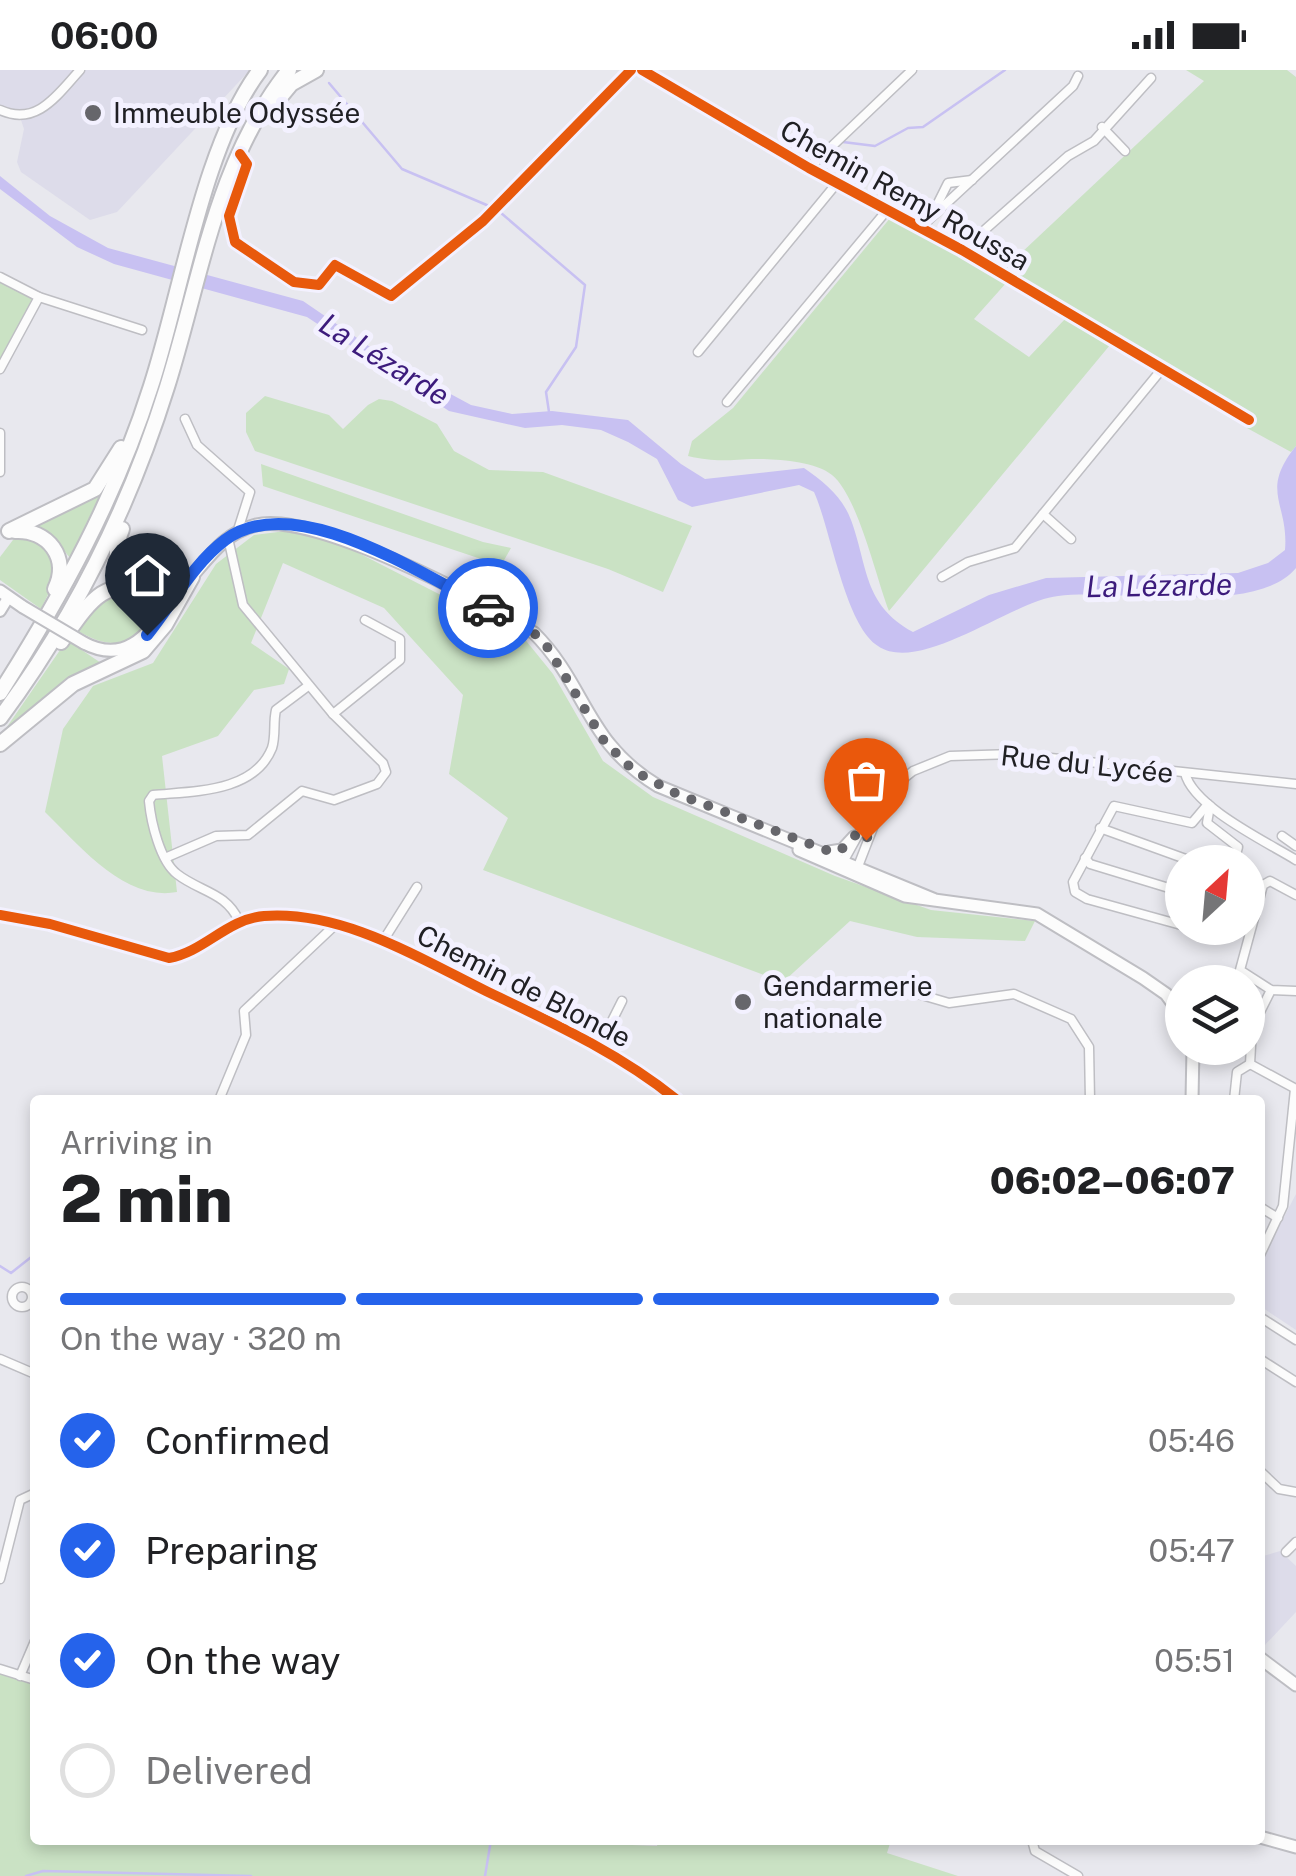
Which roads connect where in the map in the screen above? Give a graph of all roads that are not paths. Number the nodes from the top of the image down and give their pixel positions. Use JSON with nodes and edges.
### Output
{"nodes":[{"id":1,"x":80,"y":70,"type":"edge"},
{"id":2,"x":260,"y":70,"type":"edge"},
{"id":3,"x":270,"y":70,"type":"edge"},
{"id":4,"x":288,"y":70,"type":"edge"},
{"id":5,"x":316,"y":70,"type":"edge"},
{"id":6,"x":631,"y":70,"type":"edge"},
{"id":7,"x":642,"y":70,"type":"edge"},
{"id":8,"x":912,"y":70,"type":"edge"},
{"id":9,"x":1078,"y":76,"type":"dead end"},
{"id":10,"x":1151,"y":78,"type":"dead end"},
{"id":11,"x":0,"y":110,"type":"edge"},
{"id":12,"x":1102,"y":127,"type":"junction"},
{"id":13,"x":1124,"y":151,"type":"dead end"},
{"id":14,"x":240,"y":154,"type":"junction"},
{"id":15,"x":224,"y":165,"type":"junction"},
{"id":16,"x":809,"y":168,"type":"junction"},
{"id":17,"x":837,"y":183,"type":"junction"},
{"id":18,"x":888,"y":210,"type":"junction"},
{"id":19,"x":920,"y":227,"type":"junction"},
{"id":20,"x":962,"y":250,"type":"junction"},
{"id":21,"x":0,"y":277,"type":"edge"},
{"id":22,"x":38,"y":296,"type":"junction"},
{"id":23,"x":182,"y":306,"type":"junction"},
{"id":24,"x":142,"y":330,"type":"dead end"},
{"id":25,"x":164,"y":344,"type":"junction"},
{"id":26,"x":698,"y":352,"type":"dead end"},
{"id":27,"x":1162,"y":369,"type":"junction"},
{"id":28,"x":0,"y":370,"type":"edge"},
{"id":29,"x":169,"y":383,"type":"junction"},
{"id":30,"x":727,"y":402,"type":"dead end"},
{"id":31,"x":184,"y":418,"type":"dead end"},
{"id":32,"x":1249,"y":420,"type":"dead end"},
{"id":33,"x":0,"y":433,"type":"edge"},
{"id":34,"x":0,"y":472,"type":"edge"},
{"id":35,"x":1043,"y":514,"type":"junction"},
{"id":36,"x":232,"y":535,"type":"junction"},
{"id":37,"x":5,"y":537,"type":"edge"},
{"id":38,"x":1071,"y":539,"type":"dead end"},
{"id":39,"x":942,"y":577,"type":"dead end"},
{"id":40,"x":188,"y":582,"type":"junction"},
{"id":41,"x":4,"y":594,"type":"edge"},
{"id":42,"x":156,"y":594,"type":"junction"},
{"id":43,"x":0,"y":610,"type":"edge"},
{"id":44,"x":166,"y":611,"type":"junction"},
{"id":45,"x":365,"y":620,"type":"dead end"},
{"id":46,"x":154,"y":626,"type":"junction"},
{"id":47,"x":308,"y":686,"type":"junction"},
{"id":48,"x":0,"y":692,"type":"edge"},
{"id":49,"x":332,"y":714,"type":"junction"},
{"id":50,"x":2,"y":715,"type":"edge"},
{"id":51,"x":0,"y":744,"type":"edge"},
{"id":52,"x":1185,"y":773,"type":"junction"},
{"id":53,"x":1296,"y":784,"type":"edge"},
{"id":54,"x":888,"y":790,"type":"junction"},
{"id":55,"x":677,"y":794,"type":"junction"},
{"id":56,"x":1209,"y":805,"type":"junction"},
{"id":57,"x":1100,"y":828,"type":"junction"},
{"id":58,"x":1282,"y":836,"type":"dead end"},
{"id":59,"x":854,"y":837,"type":"junction"},
{"id":60,"x":1235,"y":845,"type":"edge"},
{"id":61,"x":1296,"y":846,"type":"edge"},
{"id":62,"x":825,"y":852,"type":"junction"},
{"id":63,"x":1165,"y":852,"type":"edge"},
{"id":64,"x":165,"y":858,"type":"junction"},
{"id":65,"x":1085,"y":858,"type":"junction"},
{"id":66,"x":1296,"y":860,"type":"edge"},
{"id":67,"x":843,"y":864,"type":"junction"},
{"id":68,"x":856,"y":870,"type":"junction"},
{"id":69,"x":417,"y":887,"type":"dead end"},
{"id":70,"x":1165,"y":887,"type":"edge"},
{"id":71,"x":1296,"y":895,"type":"edge"},
{"id":72,"x":0,"y":916,"type":"edge"},
{"id":73,"x":1165,"y":920,"type":"edge"},
{"id":74,"x":239,"y":921,"type":"junction"},
{"id":75,"x":334,"y":926,"type":"junction"},
{"id":76,"x":383,"y":941,"type":"junction"},
{"id":77,"x":1271,"y":990,"type":"junction"},
{"id":78,"x":908,"y":991,"type":"dead end"},
{"id":79,"x":1296,"y":991,"type":"edge"},
{"id":80,"x":1165,"y":993,"type":"edge"},
{"id":81,"x":622,"y":1001,"type":"dead end"},
{"id":82,"x":1265,"y":1002,"type":"edge"},
{"id":83,"x":599,"y":1047,"type":"junction"},
{"id":84,"x":1193,"y":1065,"type":"edge"},
{"id":85,"x":1248,"y":1065,"type":"edge"},
{"id":86,"x":1252,"y":1065,"type":"edge"},
{"id":87,"x":1296,"y":1089,"type":"edge"},
{"id":88,"x":221,"y":1095,"type":"edge"},
{"id":89,"x":671,"y":1095,"type":"edge"},
{"id":90,"x":1090,"y":1095,"type":"edge"},
{"id":91,"x":1192,"y":1095,"type":"edge"},
{"id":92,"x":1235,"y":1095,"type":"edge"},
{"id":93,"x":1265,"y":1210,"type":"edge"},
{"id":94,"x":1278,"y":1218,"type":"junction"},
{"id":95,"x":1265,"y":1245,"type":"edge"},
{"id":96,"x":30,"y":1285,"type":"edge"},
{"id":97,"x":28,"y":1288,"type":"junction"},
{"id":98,"x":1,"y":1292,"type":"edge"},
{"id":99,"x":30,"y":1293,"type":"edge"},
{"id":100,"x":11,"y":1297,"type":"junction"},
{"id":101,"x":30,"y":1301,"type":"edge"},
{"id":102,"x":1265,"y":1320,"type":"edge"},
{"id":103,"x":1296,"y":1340,"type":"edge"},
{"id":104,"x":0,"y":1359,"type":"edge"},
{"id":105,"x":1265,"y":1362,"type":"edge"},
{"id":106,"x":30,"y":1372,"type":"edge"},
{"id":107,"x":1296,"y":1382,"type":"edge"},
{"id":108,"x":1265,"y":1475,"type":"edge"},
{"id":109,"x":1296,"y":1492,"type":"edge"},
{"id":110,"x":30,"y":1495,"type":"edge"},
{"id":111,"x":1296,"y":1542,"type":"edge"},
{"id":112,"x":1286,"y":1552,"type":"dead end"},
{"id":113,"x":0,"y":1578,"type":"edge"},
{"id":114,"x":30,"y":1653,"type":"edge"},
{"id":115,"x":1265,"y":1662,"type":"edge"},
{"id":116,"x":0,"y":1670,"type":"edge"},
{"id":117,"x":20,"y":1676,"type":"junction"},
{"id":118,"x":30,"y":1679,"type":"edge"},
{"id":119,"x":1296,"y":1685,"type":"edge"},
{"id":120,"x":1265,"y":1838,"type":"edge"},
{"id":121,"x":1033,"y":1845,"type":"edge"},
{"id":122,"x":1296,"y":1847,"type":"edge"},
{"id":123,"x":1078,"y":1876,"type":"edge"}],
"edges":[{"from":1,"to":11,"type":"street"},
{"from":2,"to":15,"type":"highway"},
{"from":3,"to":15,"type":"highway"},
{"from":4,"to":15,"type":"highway"},
{"from":5,"to":14,"type":"highway"},
{"from":6,"to":14,"type":"street"},
{"from":7,"to":16,"type":"street","name":"Chemin Remy Roussa"},
{"from":8,"to":16,"type":"street"},
{"from":9,"to":19,"type":"street"},
{"from":10,"to":12,"type":"street"},
{"from":12,"to":13,"type":"street"},
{"from":12,"to":20,"type":"street"},
{"from":14,"to":15,"type":"highway"},
{"from":15,"to":23,"type":"highway"},
{"from":16,"to":17,"type":"street","name":"Chemin Remy Roussa"},
{"from":17,"to":18,"type":"street","name":"Chemin Remy Roussa"},
{"from":17,"to":26,"type":"street"},
{"from":18,"to":19,"type":"street","name":"Chemin Remy Roussa"},
{"from":18,"to":30,"type":"street"},
{"from":19,"to":20,"type":"street","name":"Chemin Remy Roussa"},
{"from":20,"to":27,"type":"street","name":"Chemin Remy Roussa"},
{"from":21,"to":22,"type":"street"},
{"from":22,"to":24,"type":"street"},
{"from":22,"to":28,"type":"street"},
{"from":23,"to":25,"type":"highway"},
{"from":23,"to":29,"type":"highway"},
{"from":25,"to":37,"type":"highway"},
{"from":25,"to":48,"type":"highway"},
{"from":27,"to":32,"type":"street","name":"Chemin Remy Roussa"},
{"from":27,"to":35,"type":"street"},
{"from":29,"to":42,"type":"highway"},
{"from":29,"to":50,"type":"highway"},
{"from":31,"to":36,"type":"street"},
{"from":33,"to":34,"type":"street"},
{"from":35,"to":38,"type":"street"},
{"from":35,"to":39,"type":"street"},
{"from":36,"to":40,"type":"main road"},
{"from":36,"to":47,"type":"street"},
{"from":36,"to":55,"type":"main road"},
{"from":37,"to":48,"type":"highway"},
{"from":40,"to":42,"type":"highway"},
{"from":40,"to":44,"type":"main road"},
{"from":40,"to":51,"type":"highway"},
{"from":41,"to":43,"type":"street"},
{"from":41,"to":46,"type":"main road","bridge":true},
{"from":42,"to":44,"type":"highway"},
{"from":44,"to":46,"type":"main road"},
{"from":45,"to":49,"type":"street"},
{"from":46,"to":50,"type":"highway"},
{"from":47,"to":49,"type":"street"},
{"from":47,"to":64,"type":"street"},
{"from":49,"to":64,"type":"street"},
{"from":52,"to":53,"type":"street","name":"Rue du Lycée"},
{"from":52,"to":54,"type":"street","name":"Rue du Lycée"},
{"from":52,"to":56,"type":"street"},
{"from":54,"to":59,"type":"street","name":"Rue du Lycée"},
{"from":54,"to":68,"type":"street"},
{"from":55,"to":62,"type":"main road"},
{"from":55,"to":67,"type":"main road"},
{"from":56,"to":57,"type":"street"},
{"from":56,"to":60,"type":"street"},
{"from":56,"to":66,"type":"street"},
{"from":57,"to":63,"type":"street"},
{"from":57,"to":65,"type":"street"},
{"from":58,"to":61,"type":"street"},
{"from":59,"to":62,"type":"main road"},
{"from":59,"to":67,"type":"street","name":"Rue du Lycée"},
{"from":62,"to":67,"type":"main road"},
{"from":64,"to":74,"type":"street"},
{"from":65,"to":70,"type":"street"},
{"from":65,"to":73,"type":"street"},
{"from":67,"to":68,"type":"main road"},
{"from":68,"to":80,"type":"main road"},
{"from":69,"to":76,"type":"street"},
{"from":71,"to":77,"type":"street"},
{"from":72,"to":74,"type":"street","name":"Chemin de Blonde"},
{"from":74,"to":75,"type":"street","name":"Chemin de Blonde"},
{"from":75,"to":76,"type":"street","name":"Chemin de Blonde"},
{"from":75,"to":88,"type":"street"},
{"from":76,"to":83,"type":"street","name":"Chemin de Blonde"},
{"from":77,"to":79,"type":"street"},
{"from":77,"to":82,"type":"street"},
{"from":78,"to":90,"type":"street"},
{"from":81,"to":83,"type":"street"},
{"from":83,"to":89,"type":"street","name":"Chemin de Blonde"},
{"from":84,"to":91,"type":"main road"},
{"from":85,"to":92,"type":"street"},
{"from":86,"to":87,"type":"street"},
{"from":87,"to":94,"type":"street"},
{"from":93,"to":94,"type":"street"},
{"from":94,"to":95,"type":"street"},
{"from":96,"to":97,"type":"street"},
{"from":97,"to":99,"type":"street"},
{"from":97,"to":100,"type":"street"},
{"from":98,"to":100,"type":"street"},
{"from":100,"to":101,"type":"street"},
{"from":102,"to":103,"type":"street"},
{"from":104,"to":106,"type":"street"},
{"from":105,"to":107,"type":"street"},
{"from":108,"to":109,"type":"street"},
{"from":110,"to":113,"type":"street"},
{"from":111,"to":112,"type":"street"},
{"from":114,"to":117,"type":"street"},
{"from":115,"to":119,"type":"main road"},
{"from":116,"to":117,"type":"street"},
{"from":117,"to":118,"type":"street"},
{"from":120,"to":122,"type":"main road"},
{"from":121,"to":123,"type":"street"}]}
